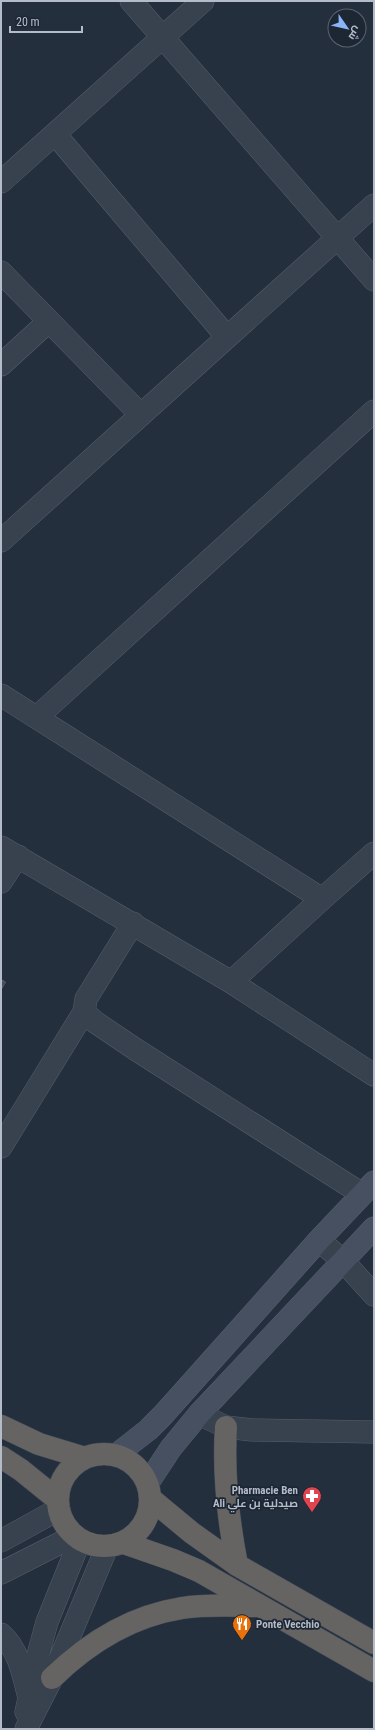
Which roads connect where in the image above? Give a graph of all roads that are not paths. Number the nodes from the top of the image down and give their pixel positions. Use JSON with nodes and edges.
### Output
{"nodes":[{"id":1,"x":131,"y":1,"type":"edge"},
{"id":2,"x":203,"y":1,"type":"edge"},
{"id":3,"x":162,"y":37,"type":"junction"},
{"id":4,"x":55,"y":134,"type":"junction"},
{"id":5,"x":1,"y":182,"type":"edge"},
{"id":6,"x":374,"y":205,"type":"edge"},
{"id":7,"x":337,"y":239,"type":"junction"},
{"id":8,"x":1,"y":272,"type":"edge"},
{"id":9,"x":374,"y":280,"type":"edge"},
{"id":10,"x":49,"y":321,"type":"junction"},
{"id":11,"x":228,"y":337,"type":"junction"},
{"id":12,"x":1,"y":365,"type":"edge"},
{"id":13,"x":374,"y":411,"type":"edge"},
{"id":14,"x":141,"y":415,"type":"junction"},
{"id":15,"x":1,"y":541,"type":"edge"},
{"id":16,"x":1,"y":694,"type":"edge"},
{"id":17,"x":37,"y":717,"type":"junction"},
{"id":18,"x":10,"y":852,"type":"edge"},
{"id":19,"x":374,"y":853,"type":"edge"},
{"id":20,"x":1,"y":882,"type":"edge"},
{"id":21,"x":322,"y":899,"type":"junction"},
{"id":22,"x":133,"y":923,"type":"junction"},
{"id":23,"x":231,"y":982,"type":"junction"},
{"id":24,"x":84,"y":1012,"type":"junction"},
{"id":25,"x":374,"y":1076,"type":"edge"},
{"id":26,"x":1,"y":1147,"type":"edge"},
{"id":27,"x":368,"y":1188,"type":"edge"},
{"id":28,"x":374,"y":1228,"type":"edge"},
{"id":29,"x":319,"y":1240,"type":"junction"},
{"id":30,"x":344,"y":1262,"type":"junction"},
{"id":31,"x":374,"y":1295,"type":"edge"},
{"id":32,"x":199,"y":1414,"type":"junction"},
{"id":33,"x":1,"y":1426,"type":"edge"},
{"id":34,"x":226,"y":1427,"type":"junction"},
{"id":35,"x":374,"y":1432,"type":"edge"},
{"id":36,"x":116,"y":1455,"type":"junction"},
{"id":37,"x":1,"y":1457,"type":"edge"},
{"id":38,"x":85,"y":1458,"type":"junction"},
{"id":39,"x":149,"y":1491,"type":"junction"},
{"id":40,"x":58,"y":1505,"type":"junction"},
{"id":41,"x":77,"y":1538,"type":"junction"},
{"id":42,"x":1,"y":1540,"type":"edge"},
{"id":43,"x":116,"y":1545,"type":"junction"},
{"id":44,"x":236,"y":1565,"type":"junction"},
{"id":45,"x":1,"y":1573,"type":"edge"},
{"id":46,"x":260,"y":1606,"type":"junction"},
{"id":47,"x":1,"y":1634,"type":"edge"},
{"id":48,"x":374,"y":1643,"type":"edge"},
{"id":49,"x":374,"y":1671,"type":"edge"},
{"id":50,"x":52,"y":1678,"type":"junction"},
{"id":51,"x":29,"y":1700,"type":"junction"},
{"id":52,"x":22,"y":1729,"type":"edge"},
{"id":53,"x":26,"y":1729,"type":"edge"}],
"edges":[{"from":1,"to":3,"type":"street"},
{"from":2,"to":3,"type":"street"},
{"from":3,"to":4,"type":"street"},
{"from":3,"to":7,"type":"street"},
{"from":4,"to":5,"type":"street"},
{"from":4,"to":11,"type":"street"},
{"from":6,"to":7,"type":"street"},
{"from":7,"to":9,"type":"street"},
{"from":7,"to":11,"type":"street"},
{"from":8,"to":10,"type":"street"},
{"from":10,"to":12,"type":"street"},
{"from":10,"to":14,"type":"street"},
{"from":11,"to":14,"type":"street"},
{"from":13,"to":17,"type":"street"},
{"from":14,"to":15,"type":"street"},
{"from":16,"to":17,"type":"street"},
{"from":17,"to":21,"type":"street"},
{"from":18,"to":20,"type":"street"},
{"from":18,"to":22,"type":"street"},
{"from":19,"to":21,"type":"street"},
{"from":21,"to":23,"type":"street"},
{"from":22,"to":23,"type":"street"},
{"from":22,"to":24,"type":"street"},
{"from":23,"to":25,"type":"street"},
{"from":24,"to":26,"type":"street"},
{"from":24,"to":27,"type":"street"},
{"from":27,"to":29,"type":"main road"},
{"from":28,"to":30,"type":"main road"},
{"from":29,"to":30,"type":"street"},
{"from":29,"to":36,"type":"main road"},
{"from":30,"to":31,"type":"street"},
{"from":30,"to":32,"type":"main road"},
{"from":32,"to":34,"type":"street"},
{"from":32,"to":39,"type":"main road"},
{"from":33,"to":38,"type":"highway"},
{"from":34,"to":35,"type":"street"},
{"from":34,"to":44,"type":"highway"},
{"from":36,"to":38,"type":"highway"},
{"from":36,"to":39,"type":"highway"},
{"from":37,"to":40,"type":"highway"},
{"from":38,"to":40,"type":"highway"},
{"from":39,"to":43,"type":"highway"},
{"from":39,"to":44,"type":"highway"},
{"from":40,"to":41,"type":"highway"},
{"from":40,"to":42,"type":"street"},
{"from":41,"to":43,"type":"highway"},
{"from":41,"to":45,"type":"street"},
{"from":41,"to":51,"type":"street"},
{"from":43,"to":46,"type":"highway"},
{"from":43,"to":50,"type":"street"},
{"from":44,"to":48,"type":"highway"},
{"from":46,"to":49,"type":"highway"},
{"from":46,"to":50,"type":"highway"},
{"from":47,"to":51,"type":"street"},
{"from":50,"to":53,"type":"street"},
{"from":51,"to":52,"type":"street"}]}
